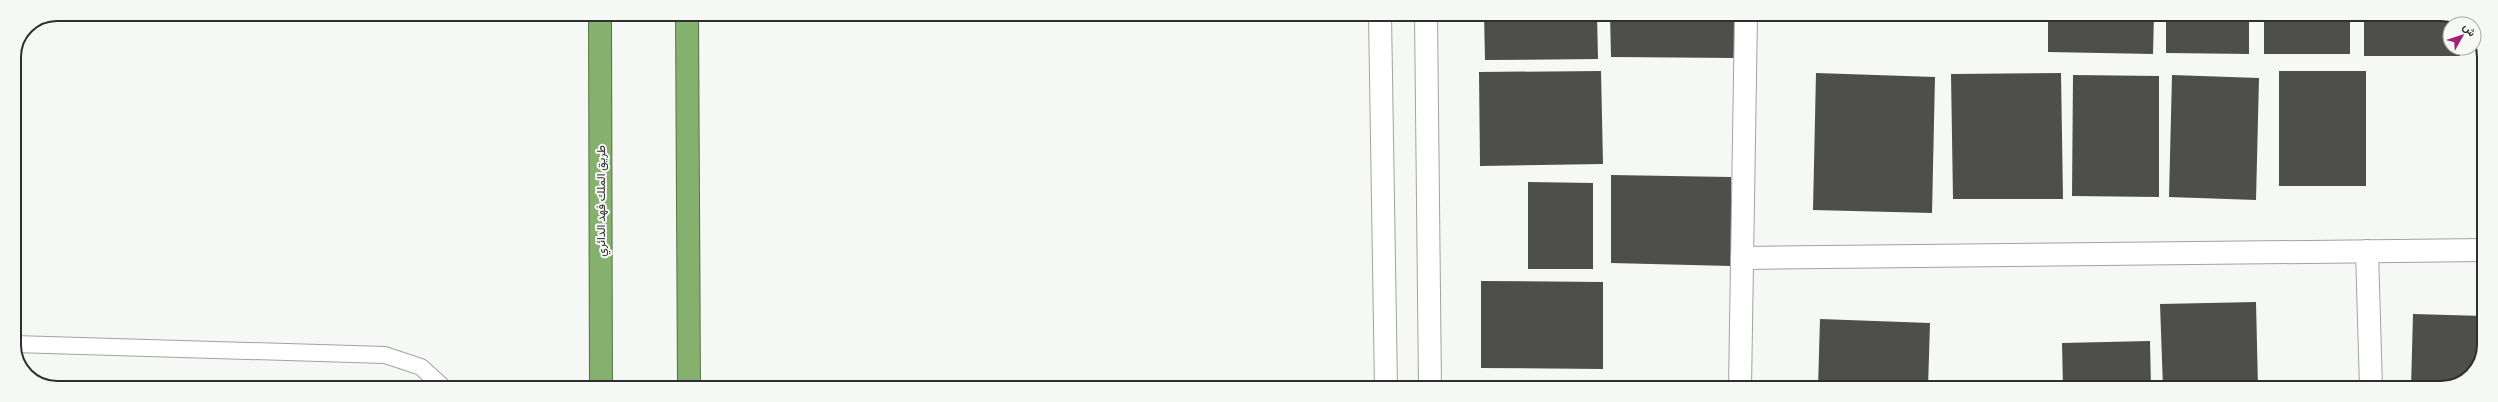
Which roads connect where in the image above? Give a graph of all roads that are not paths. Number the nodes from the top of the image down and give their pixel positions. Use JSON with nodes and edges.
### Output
{"nodes":[{"id":1,"x":600,"y":21,"type":"edge"},
{"id":2,"x":687,"y":21,"type":"edge"},
{"id":3,"x":1380,"y":21,"type":"edge"},
{"id":4,"x":1426,"y":21,"type":"edge"},
{"id":5,"x":1746,"y":21,"type":"edge"},
{"id":6,"x":2477,"y":250,"type":"edge"},
{"id":7,"x":2367,"y":251,"type":"junction"},
{"id":8,"x":1742,"y":258,"type":"junction"},
{"id":9,"x":21,"y":344,"type":"edge"},
{"id":10,"x":436,"y":381,"type":"edge"},
{"id":11,"x":600,"y":381,"type":"edge"},
{"id":12,"x":689,"y":381,"type":"edge"},
{"id":13,"x":1386,"y":381,"type":"edge"},
{"id":14,"x":1430,"y":381,"type":"edge"},
{"id":15,"x":1740,"y":381,"type":"edge"},
{"id":16,"x":2371,"y":381,"type":"edge"}],
"edges":[{"from":1,"to":11,"type":"highway","name":"طريق الملك فهد الدائري"},
{"from":2,"to":12,"type":"highway"},
{"from":3,"to":13,"type":"street"},
{"from":4,"to":14,"type":"street"},
{"from":5,"to":8,"type":"street"},
{"from":6,"to":7,"type":"street"},
{"from":7,"to":8,"type":"street"},
{"from":7,"to":16,"type":"street"},
{"from":8,"to":15,"type":"street"},
{"from":9,"to":10,"type":"lane"}]}
